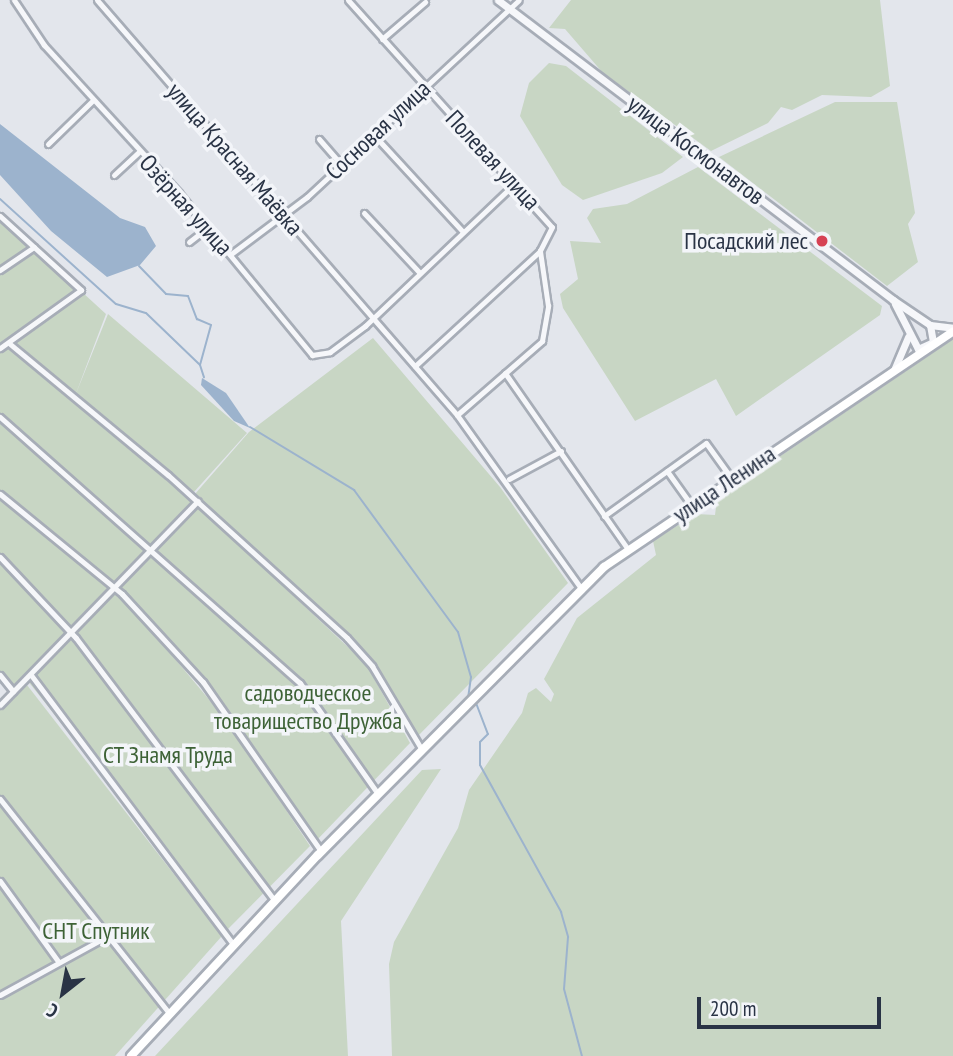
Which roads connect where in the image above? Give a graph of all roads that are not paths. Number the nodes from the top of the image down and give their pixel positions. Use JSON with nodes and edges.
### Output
{"nodes":[{"id":1,"x":14,"y":0,"type":"edge"},
{"id":2,"x":97,"y":0,"type":"edge"},
{"id":3,"x":348,"y":0,"type":"edge"},
{"id":4,"x":498,"y":0,"type":"edge"},
{"id":5,"x":519,"y":0,"type":"edge"},
{"id":6,"x":425,"y":2,"type":"dead end"},
{"id":7,"x":509,"y":9,"type":"junction"},
{"id":8,"x":383,"y":39,"type":"junction"},
{"id":9,"x":425,"y":85,"type":"junction"},
{"id":10,"x":92,"y":101,"type":"junction"},
{"id":11,"x":373,"y":134,"type":"junction"},
{"id":12,"x":319,"y":139,"type":"dead end"},
{"id":13,"x":48,"y":144,"type":"dead end"},
{"id":14,"x":139,"y":152,"type":"junction"},
{"id":15,"x":341,"y":164,"type":"junction"},
{"id":16,"x":114,"y":175,"type":"dead end"},
{"id":17,"x":514,"y":184,"type":"junction"},
{"id":18,"x":365,"y":213,"type":"dead end"},
{"id":19,"x":284,"y":214,"type":"junction"},
{"id":20,"x":0,"y":216,"type":"edge"},
{"id":21,"x":208,"y":227,"type":"junction"},
{"id":22,"x":463,"y":232,"type":"junction"},
{"id":23,"x":189,"y":243,"type":"dead end"},
{"id":24,"x":33,"y":247,"type":"junction"},
{"id":25,"x":540,"y":251,"type":"junction"},
{"id":26,"x":231,"y":254,"type":"junction"},
{"id":27,"x":0,"y":270,"type":"edge"},
{"id":28,"x":420,"y":273,"type":"junction"},
{"id":29,"x":893,"y":300,"type":"junction"},
{"id":30,"x":371,"y":319,"type":"junction"},
{"id":31,"x":930,"y":325,"type":"junction"},
{"id":32,"x":908,"y":330,"type":"junction"},
{"id":33,"x":953,"y":330,"type":"edge"},
{"id":34,"x":10,"y":344,"type":"junction"},
{"id":35,"x":0,"y":348,"type":"edge"},
{"id":36,"x":929,"y":348,"type":"junction"},
{"id":37,"x":415,"y":366,"type":"junction"},
{"id":38,"x":892,"y":372,"type":"junction"},
{"id":39,"x":505,"y":373,"type":"junction"},
{"id":40,"x":457,"y":415,"type":"junction"},
{"id":41,"x":0,"y":416,"type":"edge"},
{"id":42,"x":561,"y":452,"type":"junction"},
{"id":43,"x":667,"y":471,"type":"junction"},
{"id":44,"x":509,"y":479,"type":"junction"},
{"id":45,"x":732,"y":479,"type":"junction"},
{"id":46,"x":0,"y":494,"type":"edge"},
{"id":47,"x":198,"y":501,"type":"junction"},
{"id":48,"x":692,"y":506,"type":"junction"},
{"id":49,"x":604,"y":516,"type":"junction"},
{"id":50,"x":152,"y":546,"type":"junction"},
{"id":51,"x":628,"y":549,"type":"junction"},
{"id":52,"x":0,"y":557,"type":"edge"},
{"id":53,"x":111,"y":586,"type":"junction"},
{"id":54,"x":581,"y":588,"type":"junction"},
{"id":55,"x":71,"y":635,"type":"junction"},
{"id":56,"x":0,"y":675,"type":"edge"},
{"id":57,"x":31,"y":675,"type":"junction"},
{"id":58,"x":13,"y":691,"type":"junction"},
{"id":59,"x":0,"y":705,"type":"edge"},
{"id":60,"x":422,"y":750,"type":"junction"},
{"id":61,"x":378,"y":794,"type":"junction"},
{"id":62,"x":0,"y":799,"type":"edge"},
{"id":63,"x":321,"y":851,"type":"junction"},
{"id":64,"x":0,"y":881,"type":"edge"},
{"id":65,"x":274,"y":900,"type":"junction"},
{"id":66,"x":106,"y":937,"type":"junction"},
{"id":67,"x":233,"y":944,"type":"junction"},
{"id":68,"x":58,"y":961,"type":"junction"},
{"id":69,"x":0,"y":995,"type":"edge"},
{"id":70,"x":169,"y":1013,"type":"junction"},
{"id":71,"x":131,"y":1056,"type":"edge"}],
"edges":[{"from":1,"to":10,"type":"street","name":"Озёрная улица"},
{"from":2,"to":19,"type":"street","name":"улица Красная Маёвка"},
{"from":3,"to":8,"type":"street","name":"Полевая улица"},
{"from":4,"to":7,"type":"street","name":"улица Космонавтов"},
{"from":5,"to":7,"type":"street","name":"Сосновая улица"},
{"from":6,"to":8,"type":"street"},
{"from":7,"to":9,"type":"street","name":"Сосновая улица"},
{"from":7,"to":29,"type":"street","name":"улица Космонавтов"},
{"from":8,"to":9,"type":"street","name":"Полевая улица"},
{"from":9,"to":11,"type":"street","name":"Сосновая улица"},
{"from":9,"to":17,"type":"street","name":"Полевая улица"},
{"from":10,"to":13,"type":"street"},
{"from":10,"to":14,"type":"street","name":"Озёрная улица"},
{"from":11,"to":15,"type":"street","name":"Сосновая улица"},
{"from":11,"to":22,"type":"street"},
{"from":12,"to":15,"type":"street"},
{"from":14,"to":16,"type":"street"},
{"from":14,"to":21,"type":"street","name":"Озёрная улица"},
{"from":15,"to":19,"type":"street","name":"Сосновая улица"},
{"from":17,"to":22,"type":"street"},
{"from":17,"to":25,"type":"street","name":"Полевая улица"},
{"from":18,"to":28,"type":"street"},
{"from":19,"to":26,"type":"street","name":"Сосновая улица"},
{"from":19,"to":30,"type":"street","name":"улица Красная Маёвка"},
{"from":20,"to":24,"type":"street"},
{"from":21,"to":23,"type":"street"},
{"from":21,"to":26,"type":"street","name":"Озёрная улица"},
{"from":22,"to":28,"type":"street"},
{"from":24,"to":27,"type":"street"},
{"from":24,"to":34,"type":"street"},
{"from":25,"to":37,"type":"street"},
{"from":25,"to":39,"type":"street"},
{"from":26,"to":30,"type":"street","name":"Озёрная улица"},
{"from":28,"to":30,"type":"street"},
{"from":29,"to":31,"type":"street","name":"улица Космонавтов"},
{"from":29,"to":32,"type":"street"},
{"from":30,"to":37,"type":"street","name":"улица Красная Маёвка"},
{"from":31,"to":33,"type":"street"},
{"from":31,"to":36,"type":"street"},
{"from":32,"to":36,"type":"street"},
{"from":32,"to":38,"type":"street"},
{"from":33,"to":36,"type":"main road","name":"улица Ленина"},
{"from":34,"to":35,"type":"street"},
{"from":34,"to":47,"type":"street"},
{"from":36,"to":38,"type":"main road","name":"улица Ленина"},
{"from":37,"to":40,"type":"street","name":"улица Красная Маёвка"},
{"from":38,"to":45,"type":"main road","name":"улица Ленина"},
{"from":39,"to":40,"type":"street"},
{"from":39,"to":42,"type":"street"},
{"from":40,"to":44,"type":"street","name":"улица Красная Маёвка"},
{"from":41,"to":50,"type":"street"},
{"from":42,"to":44,"type":"street"},
{"from":42,"to":49,"type":"street"},
{"from":43,"to":45,"type":"street"},
{"from":43,"to":48,"type":"street"},
{"from":43,"to":49,"type":"street"},
{"from":44,"to":54,"type":"street","name":"улица Красная Маёвка"},
{"from":45,"to":48,"type":"main road","name":"улица Ленина"},
{"from":46,"to":53,"type":"street"},
{"from":47,"to":50,"type":"street"},
{"from":47,"to":60,"type":"street"},
{"from":48,"to":51,"type":"main road","name":"улица Ленина"},
{"from":49,"to":51,"type":"street"},
{"from":50,"to":53,"type":"street"},
{"from":50,"to":61,"type":"street"},
{"from":51,"to":54,"type":"main road","name":"улица Ленина"},
{"from":52,"to":55,"type":"street"},
{"from":53,"to":55,"type":"street"},
{"from":53,"to":63,"type":"street"},
{"from":54,"to":60,"type":"main road","name":"улица Ленина"},
{"from":55,"to":57,"type":"street"},
{"from":55,"to":65,"type":"street"},
{"from":56,"to":58,"type":"street"},
{"from":57,"to":58,"type":"street"},
{"from":57,"to":67,"type":"street"},
{"from":58,"to":59,"type":"street"},
{"from":60,"to":61,"type":"main road","name":"улица Ленина"},
{"from":61,"to":63,"type":"main road","name":"улица Ленина"},
{"from":62,"to":66,"type":"street"},
{"from":63,"to":65,"type":"main road","name":"улица Ленина"},
{"from":64,"to":68,"type":"street"},
{"from":65,"to":67,"type":"main road","name":"улица Ленина"},
{"from":66,"to":68,"type":"street"},
{"from":66,"to":70,"type":"street"},
{"from":67,"to":70,"type":"main road","name":"улица Ленина"},
{"from":68,"to":69,"type":"street"},
{"from":70,"to":71,"type":"main road","name":"улица Ленина"}]}
